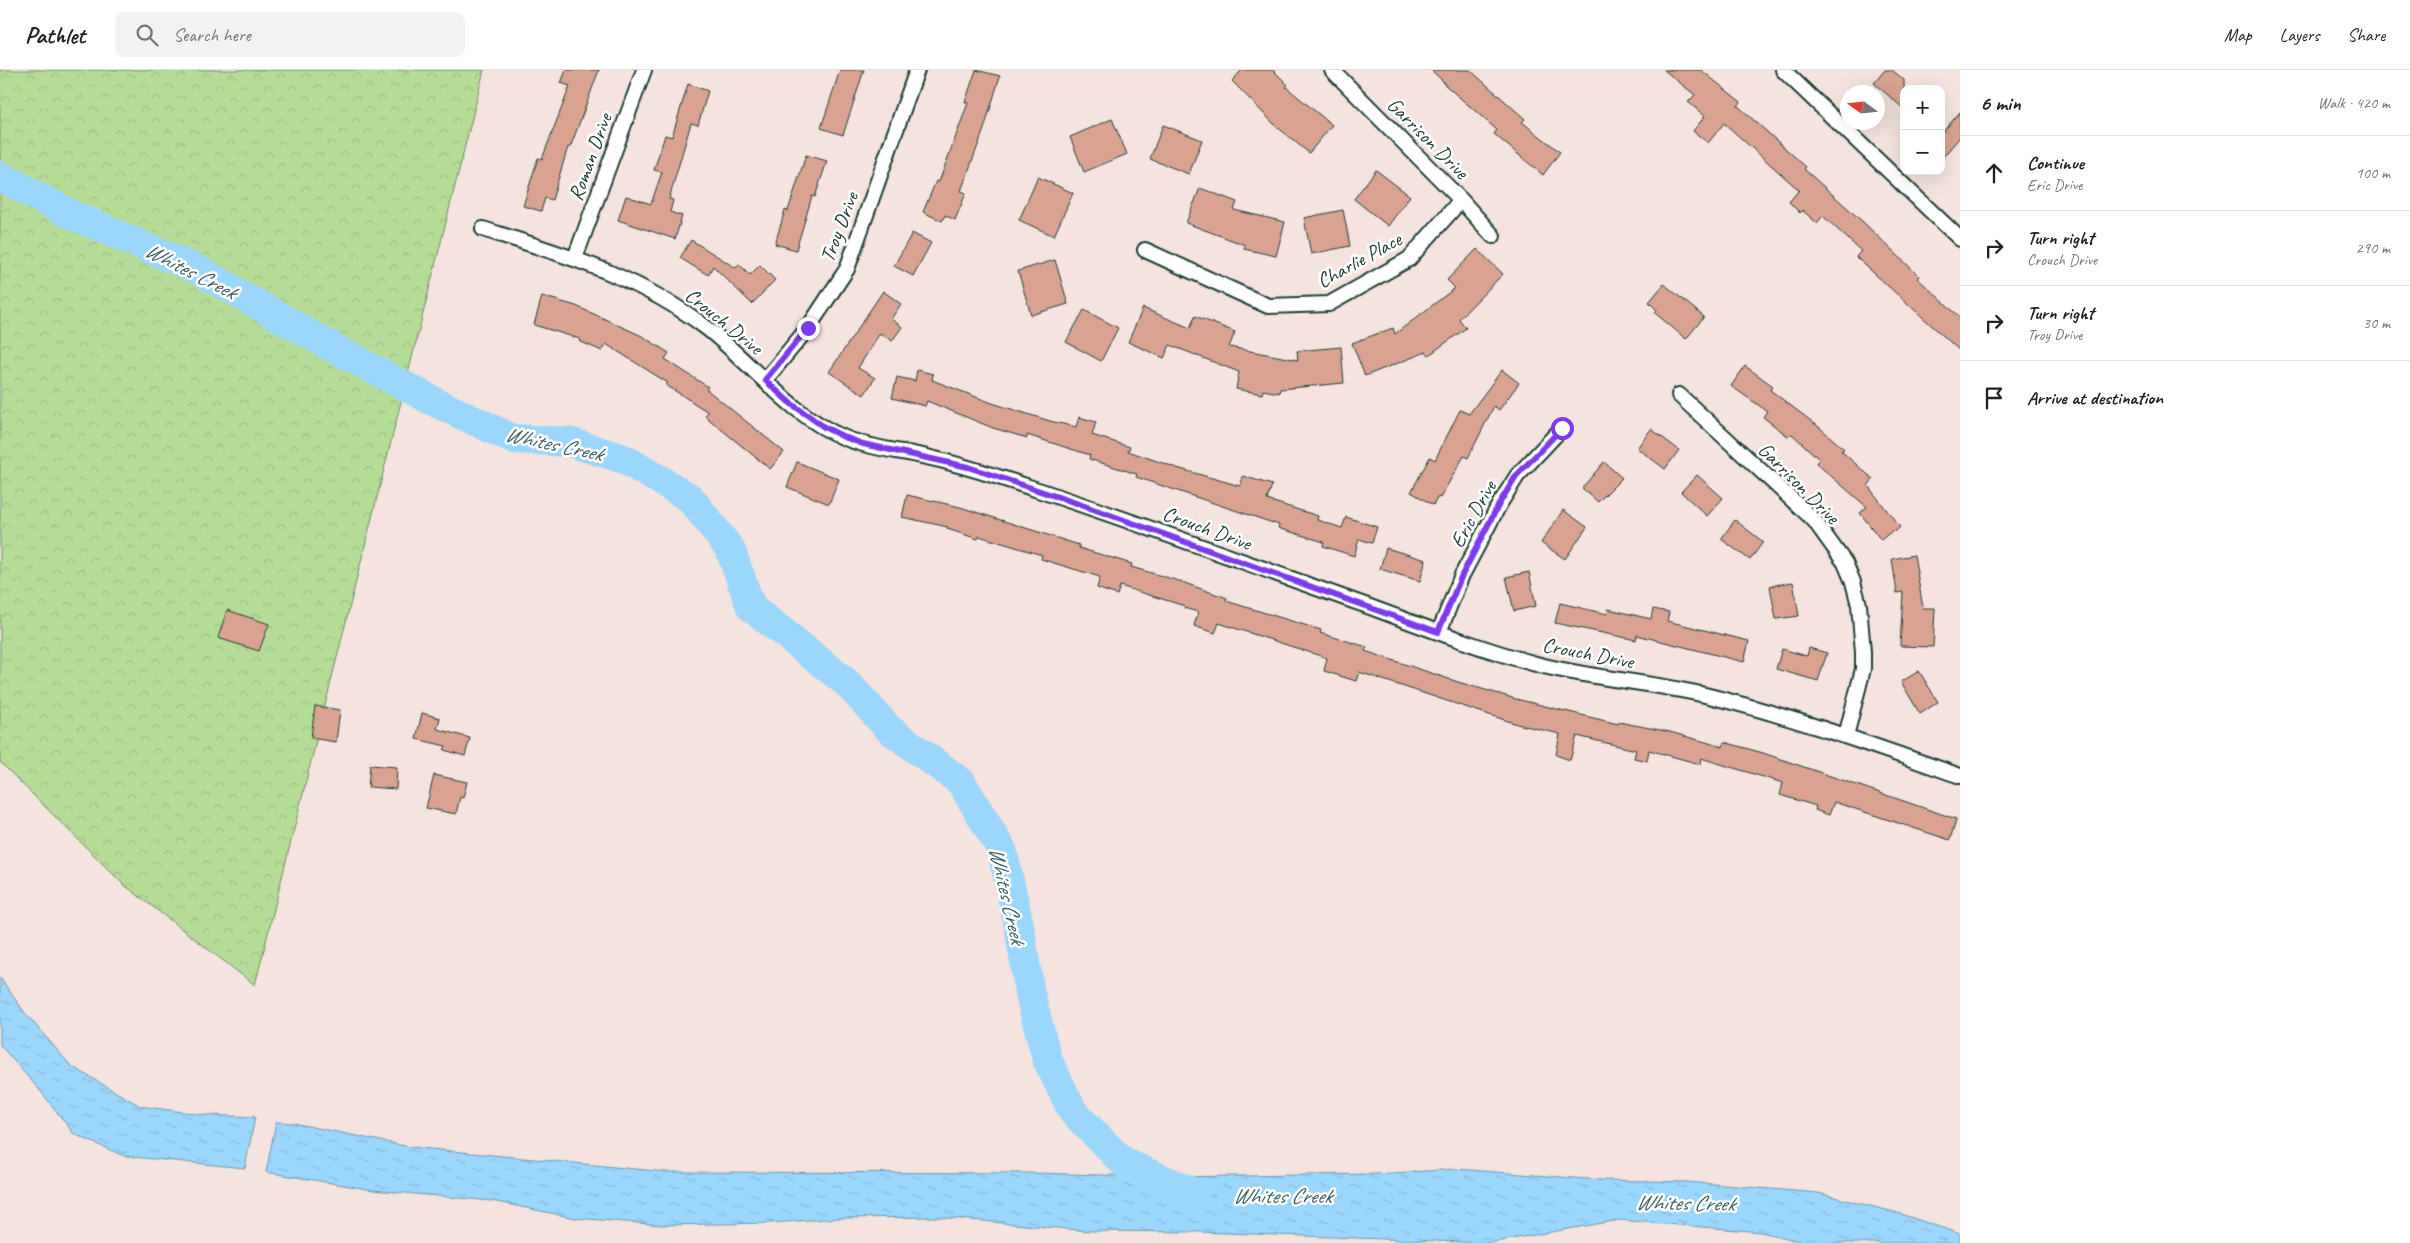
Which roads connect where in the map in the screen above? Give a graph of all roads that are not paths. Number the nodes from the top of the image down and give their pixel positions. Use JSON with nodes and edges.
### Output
{"nodes":[{"id":1,"x":644,"y":70,"type":"edge"},
{"id":2,"x":917,"y":70,"type":"edge"},
{"id":3,"x":1332,"y":70,"type":"edge"},
{"id":4,"x":1783,"y":70,"type":"edge"},
{"id":5,"x":1461,"y":200,"type":"junction"},
{"id":6,"x":484,"y":228,"type":"dead end"},
{"id":7,"x":1493,"y":236,"type":"dead end"},
{"id":8,"x":1960,"y":239,"type":"edge"},
{"id":9,"x":1146,"y":250,"type":"dead end"},
{"id":10,"x":574,"y":258,"type":"junction"},
{"id":11,"x":765,"y":380,"type":"junction"},
{"id":12,"x":1679,"y":395,"type":"dead end"},
{"id":13,"x":1562,"y":428,"type":"dead end"},
{"id":14,"x":1438,"y":632,"type":"junction"},
{"id":15,"x":1846,"y":736,"type":"junction"},
{"id":16,"x":1960,"y":776,"type":"edge"}],
"edges":[{"from":1,"to":10,"type":"street","name":"Roman Drive"},
{"from":2,"to":11,"type":"street","name":"Troy Drive"},
{"from":3,"to":5,"type":"street","name":"Garrison Drive"},
{"from":4,"to":8,"type":"street"},
{"from":5,"to":7,"type":"street","name":"Garrison Drive"},
{"from":5,"to":9,"type":"street","name":"Charlie Place"},
{"from":6,"to":10,"type":"street","name":"Crouch Drive"},
{"from":10,"to":11,"type":"street","name":"Crouch Drive"},
{"from":11,"to":14,"type":"street","name":"Crouch Drive"},
{"from":12,"to":15,"type":"street","name":"Garrison Drive"},
{"from":13,"to":14,"type":"street","name":"Eric Drive"},
{"from":14,"to":15,"type":"street","name":"Crouch Drive"},
{"from":15,"to":16,"type":"street","name":"Crouch Drive"}]}
